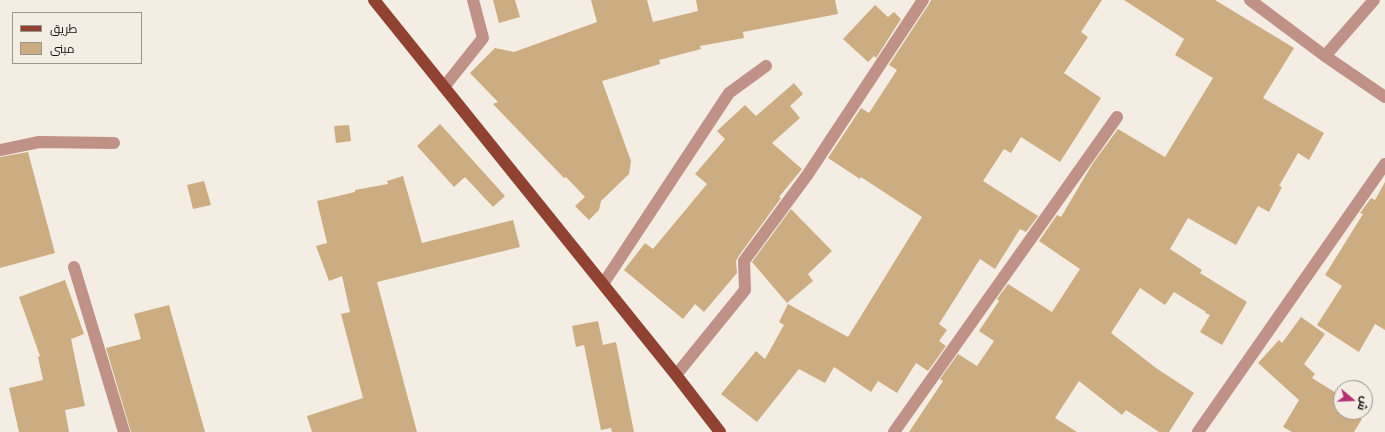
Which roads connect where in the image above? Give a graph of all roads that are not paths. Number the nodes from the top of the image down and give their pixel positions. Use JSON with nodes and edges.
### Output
{"nodes":[{"id":1,"x":374,"y":0,"type":"edge"},
{"id":2,"x":473,"y":0,"type":"edge"},
{"id":3,"x":923,"y":0,"type":"edge"},
{"id":4,"x":1250,"y":0,"type":"edge"},
{"id":5,"x":1374,"y":0,"type":"edge"},
{"id":6,"x":1325,"y":56,"type":"junction"},
{"id":7,"x":766,"y":66,"type":"dead end"},
{"id":8,"x":444,"y":87,"type":"junction"},
{"id":9,"x":1385,"y":97,"type":"edge"},
{"id":10,"x":1117,"y":117,"type":"dead end"},
{"id":11,"x":114,"y":143,"type":"dead end"},
{"id":12,"x":0,"y":150,"type":"edge"},
{"id":13,"x":1385,"y":164,"type":"edge"},
{"id":14,"x":74,"y":267,"type":"dead end"},
{"id":15,"x":603,"y":284,"type":"junction"},
{"id":16,"x":676,"y":375,"type":"junction"},
{"id":17,"x":124,"y":432,"type":"edge"},
{"id":18,"x":720,"y":432,"type":"edge"},
{"id":19,"x":894,"y":432,"type":"edge"},
{"id":20,"x":1198,"y":432,"type":"edge"}],
"edges":[{"from":1,"to":8,"type":"main road"},
{"from":2,"to":8,"type":"street"},
{"from":3,"to":16,"type":"street"},
{"from":4,"to":6,"type":"street"},
{"from":5,"to":6,"type":"street"},
{"from":6,"to":9,"type":"street"},
{"from":7,"to":15,"type":"street"},
{"from":8,"to":15,"type":"main road"},
{"from":10,"to":19,"type":"street"},
{"from":11,"to":12,"type":"street"},
{"from":13,"to":20,"type":"street"},
{"from":14,"to":17,"type":"street"},
{"from":15,"to":16,"type":"main road"},
{"from":16,"to":18,"type":"main road"}]}
